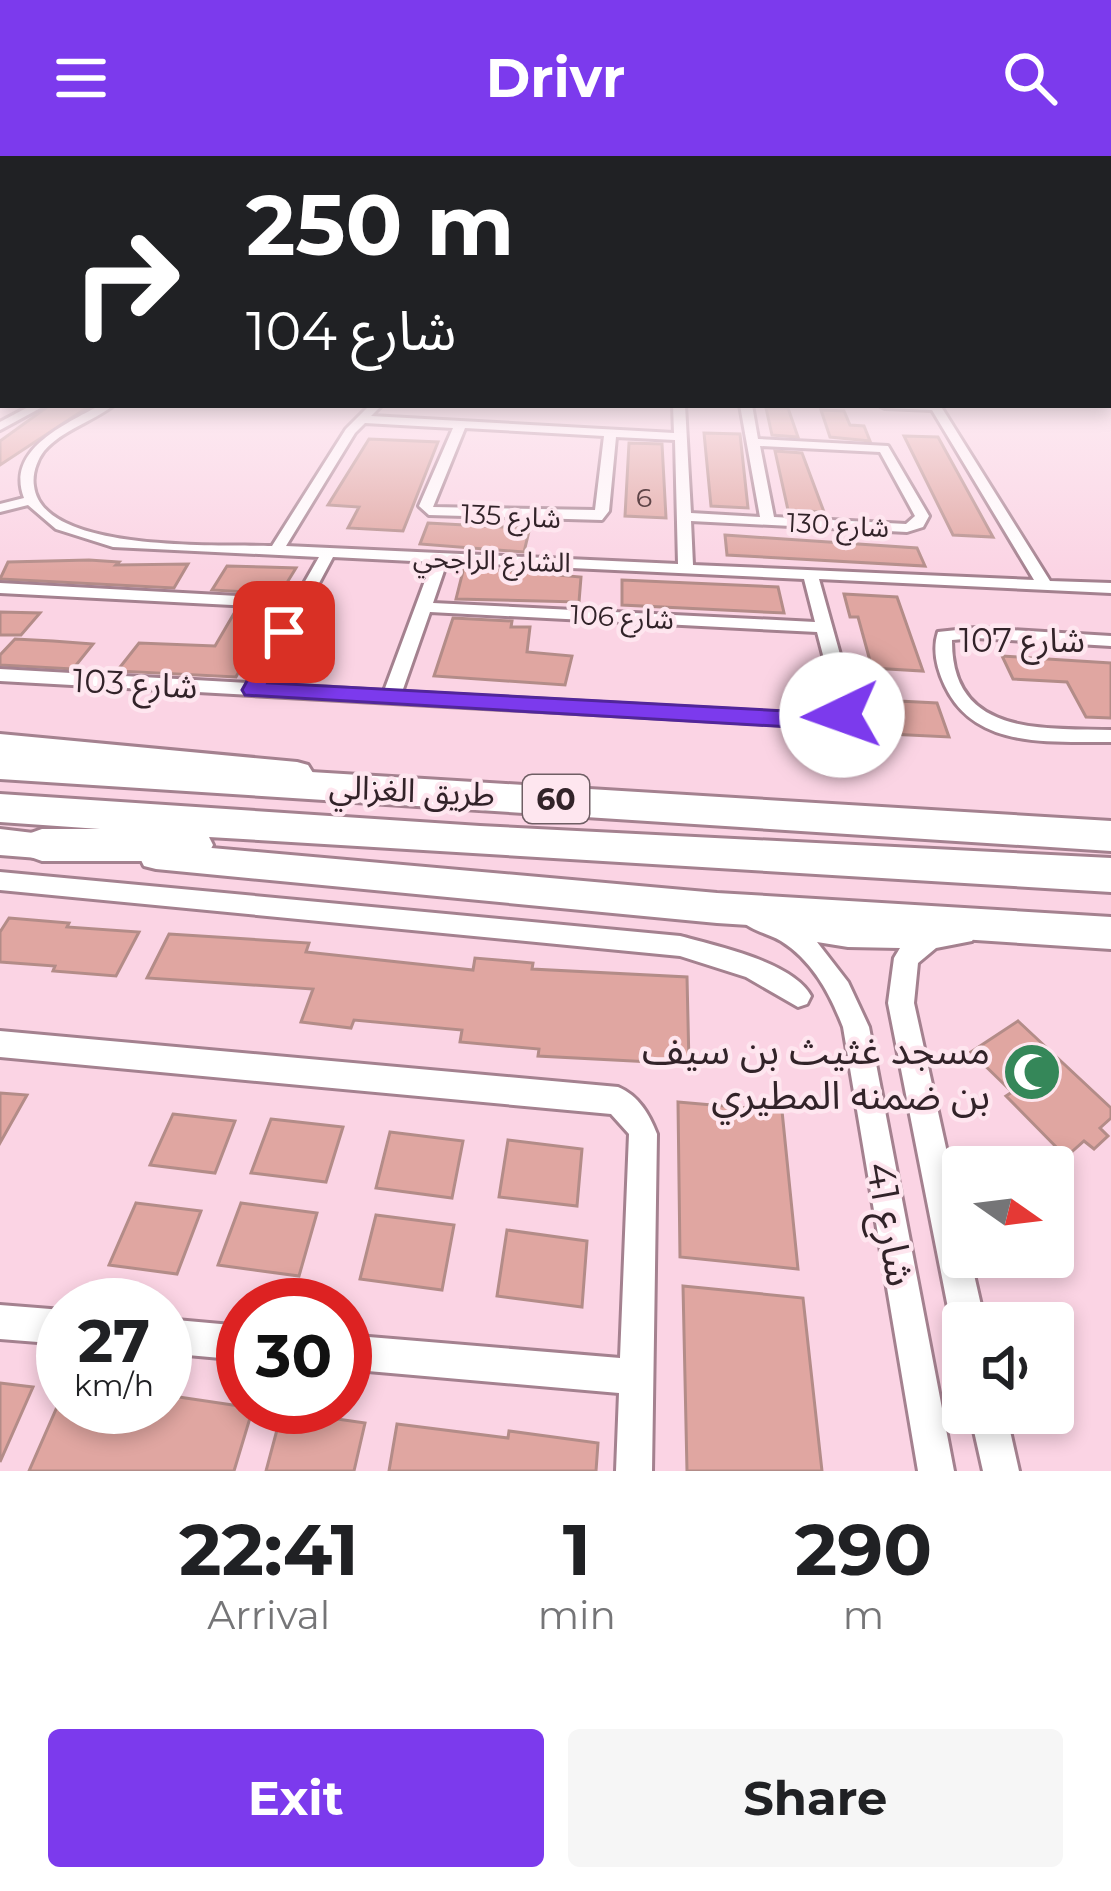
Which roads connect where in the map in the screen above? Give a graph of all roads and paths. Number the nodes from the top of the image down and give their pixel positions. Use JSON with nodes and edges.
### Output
{"nodes":[{"id":1,"x":43,"y":448,"type":"edge"},
{"id":2,"x":339,"y":448,"type":"edge"},
{"id":3,"x":450,"y":448,"type":"edge"},
{"id":4,"x":608,"y":448,"type":"edge"},
{"id":5,"x":681,"y":448,"type":"edge"},
{"id":6,"x":754,"y":448,"type":"edge"},
{"id":7,"x":872,"y":448,"type":"edge"},
{"id":8,"x":960,"y":448,"type":"edge"},
{"id":9,"x":24,"y":502,"type":"junction"},
{"id":10,"x":0,"y":508,"type":"edge"},
{"id":11,"x":684,"y":518,"type":"junction"},
{"id":12,"x":768,"y":522,"type":"junction"},
{"id":13,"x":275,"y":552,"type":"junction"},
{"id":14,"x":327,"y":555,"type":"junction"},
{"id":15,"x":441,"y":558,"type":"junction"},
{"id":16,"x":686,"y":568,"type":"junction"},
{"id":17,"x":810,"y":574,"type":"junction"},
{"id":18,"x":1044,"y":583,"type":"junction"},
{"id":19,"x":1111,"y":587,"type":"edge"},
{"id":20,"x":0,"y":588,"type":"edge"},
{"id":21,"x":300,"y":604,"type":"junction"},
{"id":22,"x":423,"y":608,"type":"junction"},
{"id":23,"x":822,"y":626,"type":"junction"},
{"id":24,"x":1111,"y":641,"type":"edge"},
{"id":25,"x":0,"y":675,"type":"edge"},
{"id":26,"x":253,"y":690,"type":"junction"},
{"id":27,"x":391,"y":697,"type":"junction"},
{"id":28,"x":1111,"y":736,"type":"edge"},
{"id":29,"x":0,"y":744,"type":"edge"},
{"id":30,"x":0,"y":766,"type":"edge"},
{"id":31,"x":484,"y":795,"type":"junction"},
{"id":32,"x":0,"y":808,"type":"edge"},
{"id":33,"x":1111,"y":833,"type":"edge"},
{"id":34,"x":479,"y":841,"type":"junction"},
{"id":35,"x":0,"y":842,"type":"edge"},
{"id":36,"x":42,"y":845,"type":"junction"},
{"id":37,"x":1034,"y":850,"type":"junction"},
{"id":38,"x":1111,"y":874,"type":"edge"},
{"id":39,"x":0,"y":881,"type":"edge"},
{"id":40,"x":1111,"y":886,"type":"edge"},
{"id":41,"x":717,"y":908,"type":"junction"},
{"id":42,"x":767,"y":922,"type":"junction"},
{"id":43,"x":1025,"y":928,"type":"junction"},
{"id":44,"x":1111,"y":933,"type":"edge"},
{"id":45,"x":930,"y":939,"type":"junction"},
{"id":46,"x":798,"y":996,"type":"dead end"},
{"id":47,"x":0,"y":1044,"type":"edge"},
{"id":48,"x":964,"y":1302,"type":"edge"},
{"id":49,"x":0,"y":1322,"type":"edge"},
{"id":50,"x":36,"y":1325,"type":"edge"},
{"id":51,"x":372,"y":1354,"type":"edge"},
{"id":52,"x":635,"y":1377,"type":"junction"},
{"id":53,"x":993,"y":1434,"type":"edge"},
{"id":54,"x":634,"y":1471,"type":"edge"},
{"id":55,"x":936,"y":1471,"type":"edge"},
{"id":56,"x":1001,"y":1471,"type":"edge"}],
"edges":[{"from":1,"to":9,"type":"street"},
{"from":2,"to":13,"type":"street"},
{"from":3,"to":4,"type":"street","name":"شارع 135"},
{"from":5,"to":11,"type":"street"},
{"from":6,"to":12,"type":"street"},
{"from":7,"to":12,"type":"street","name":"شارع 130"},
{"from":8,"to":18,"type":"street"},
{"from":9,"to":10,"type":"street"},
{"from":9,"to":13,"type":"street","name":"الشارع الراجحي"},
{"from":11,"to":12,"type":"street","name":"شارع 130"},
{"from":11,"to":16,"type":"street"},
{"from":13,"to":14,"type":"street","name":"الشارع الراجحي"},
{"from":14,"to":15,"type":"street","name":"الشارع الراجحي"},
{"from":14,"to":21,"type":"street"},
{"from":15,"to":16,"type":"street","name":"الشارع الراجحي"},
{"from":15,"to":22,"type":"street"},
{"from":16,"to":17,"type":"street","name":"الشارع الراجحي"},
{"from":17,"to":18,"type":"street","name":"الشارع الراجحي"},
{"from":17,"to":23,"type":"street","name":"شارع 103"},
{"from":18,"to":19,"type":"street","name":"الشارع الراجحي"},
{"from":20,"to":21,"type":"street"},
{"from":21,"to":26,"type":"street"},
{"from":22,"to":23,"type":"street","name":"شارع 106"},
{"from":22,"to":27,"type":"street"},
{"from":23,"to":27,"type":"street","name":"شارع 103"},
{"from":24,"to":28,"type":"street","name":"شارع 107"},
{"from":25,"to":26,"type":"street","name":"شارع 103"},
{"from":26,"to":27,"type":"street","name":"شارع 103"},
{"from":29,"to":31,"type":"main road"},
{"from":30,"to":31,"type":"highway","name":"طريق الغزالي","number":"60"},
{"from":31,"to":37,"type":"highway","name":"طريق الغزالي","number":"60"},
{"from":32,"to":34,"type":"highway","name":"طريق الغزالي","number":"60"},
{"from":33,"to":37,"type":"highway"},
{"from":34,"to":36,"type":"highway"},
{"from":34,"to":37,"type":"highway","name":"طريق الغزالي","number":"60"},
{"from":35,"to":36,"type":"main road"},
{"from":36,"to":41,"type":"main road"},
{"from":37,"to":38,"type":"highway","name":"طريق الغزالي","number":"60"},
{"from":37,"to":40,"type":"highway"},
{"from":39,"to":46,"type":"street"},
{"from":41,"to":42,"type":"street","name":"شارع 41"},
{"from":41,"to":43,"type":"main road"},
{"from":42,"to":45,"type":"street"},
{"from":42,"to":55,"type":"street","name":"شارع 41"},
{"from":43,"to":44,"type":"main road"},
{"from":43,"to":45,"type":"street"},
{"from":45,"to":48,"type":"street","name":"شارع 41"},
{"from":47,"to":52,"type":"street"},
{"from":49,"to":50,"type":"street"},
{"from":51,"to":52,"type":"street"},
{"from":52,"to":54,"type":"street"},
{"from":53,"to":56,"type":"street"}]}
